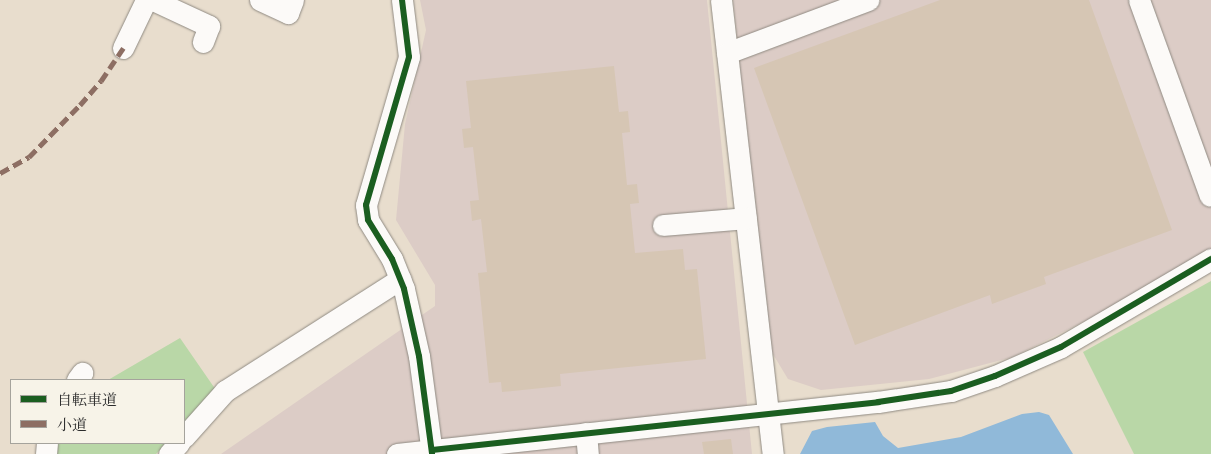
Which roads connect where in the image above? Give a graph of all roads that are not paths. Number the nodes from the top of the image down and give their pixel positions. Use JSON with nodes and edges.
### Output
{"nodes":[{"id":1,"x":146,"y":0,"type":"edge"},
{"id":2,"x":153,"y":0,"type":"edge"},
{"id":3,"x":260,"y":0,"type":"edge"},
{"id":4,"x":293,"y":0,"type":"edge"},
{"id":5,"x":402,"y":0,"type":"edge"},
{"id":6,"x":721,"y":0,"type":"edge"},
{"id":7,"x":868,"y":0,"type":"edge"},
{"id":8,"x":1140,"y":0,"type":"edge"},
{"id":9,"x":203,"y":42,"type":"dead end"},
{"id":10,"x":123,"y":48,"type":"dead end"},
{"id":11,"x":727,"y":53,"type":"junction"},
{"id":12,"x":1210,"y":196,"type":"edge"},
{"id":13,"x":746,"y":218,"type":"junction"},
{"id":14,"x":663,"y":226,"type":"dead end"},
{"id":15,"x":1211,"y":260,"type":"edge"},
{"id":16,"x":400,"y":279,"type":"junction"},
{"id":17,"x":768,"y":414,"type":"junction"},
{"id":18,"x":185,"y":436,"type":"edge"},
{"id":19,"x":178,"y":444,"type":"edge"},
{"id":20,"x":587,"y":444,"type":"edge"},
{"id":21,"x":432,"y":452,"type":"edge"},
{"id":22,"x":169,"y":454,"type":"edge"},
{"id":23,"x":398,"y":454,"type":"edge"},
{"id":24,"x":773,"y":454,"type":"edge"}],
"edges":[{"from":1,"to":10,"type":"street"},
{"from":2,"to":9,"type":"street"},
{"from":3,"to":4,"type":"street"},
{"from":5,"to":16,"type":"street"},
{"from":6,"to":11,"type":"street"},
{"from":7,"to":11,"type":"street"},
{"from":8,"to":12,"type":"street"},
{"from":11,"to":13,"type":"street"},
{"from":13,"to":14,"type":"street"},
{"from":13,"to":17,"type":"street"},
{"from":15,"to":17,"type":"street"},
{"from":16,"to":18,"type":"street"},
{"from":16,"to":21,"type":"street"},
{"from":17,"to":20,"type":"street"},
{"from":17,"to":24,"type":"street"},
{"from":19,"to":22,"type":"street"},
{"from":20,"to":21,"type":"street"},
{"from":21,"to":23,"type":"street"}]}
